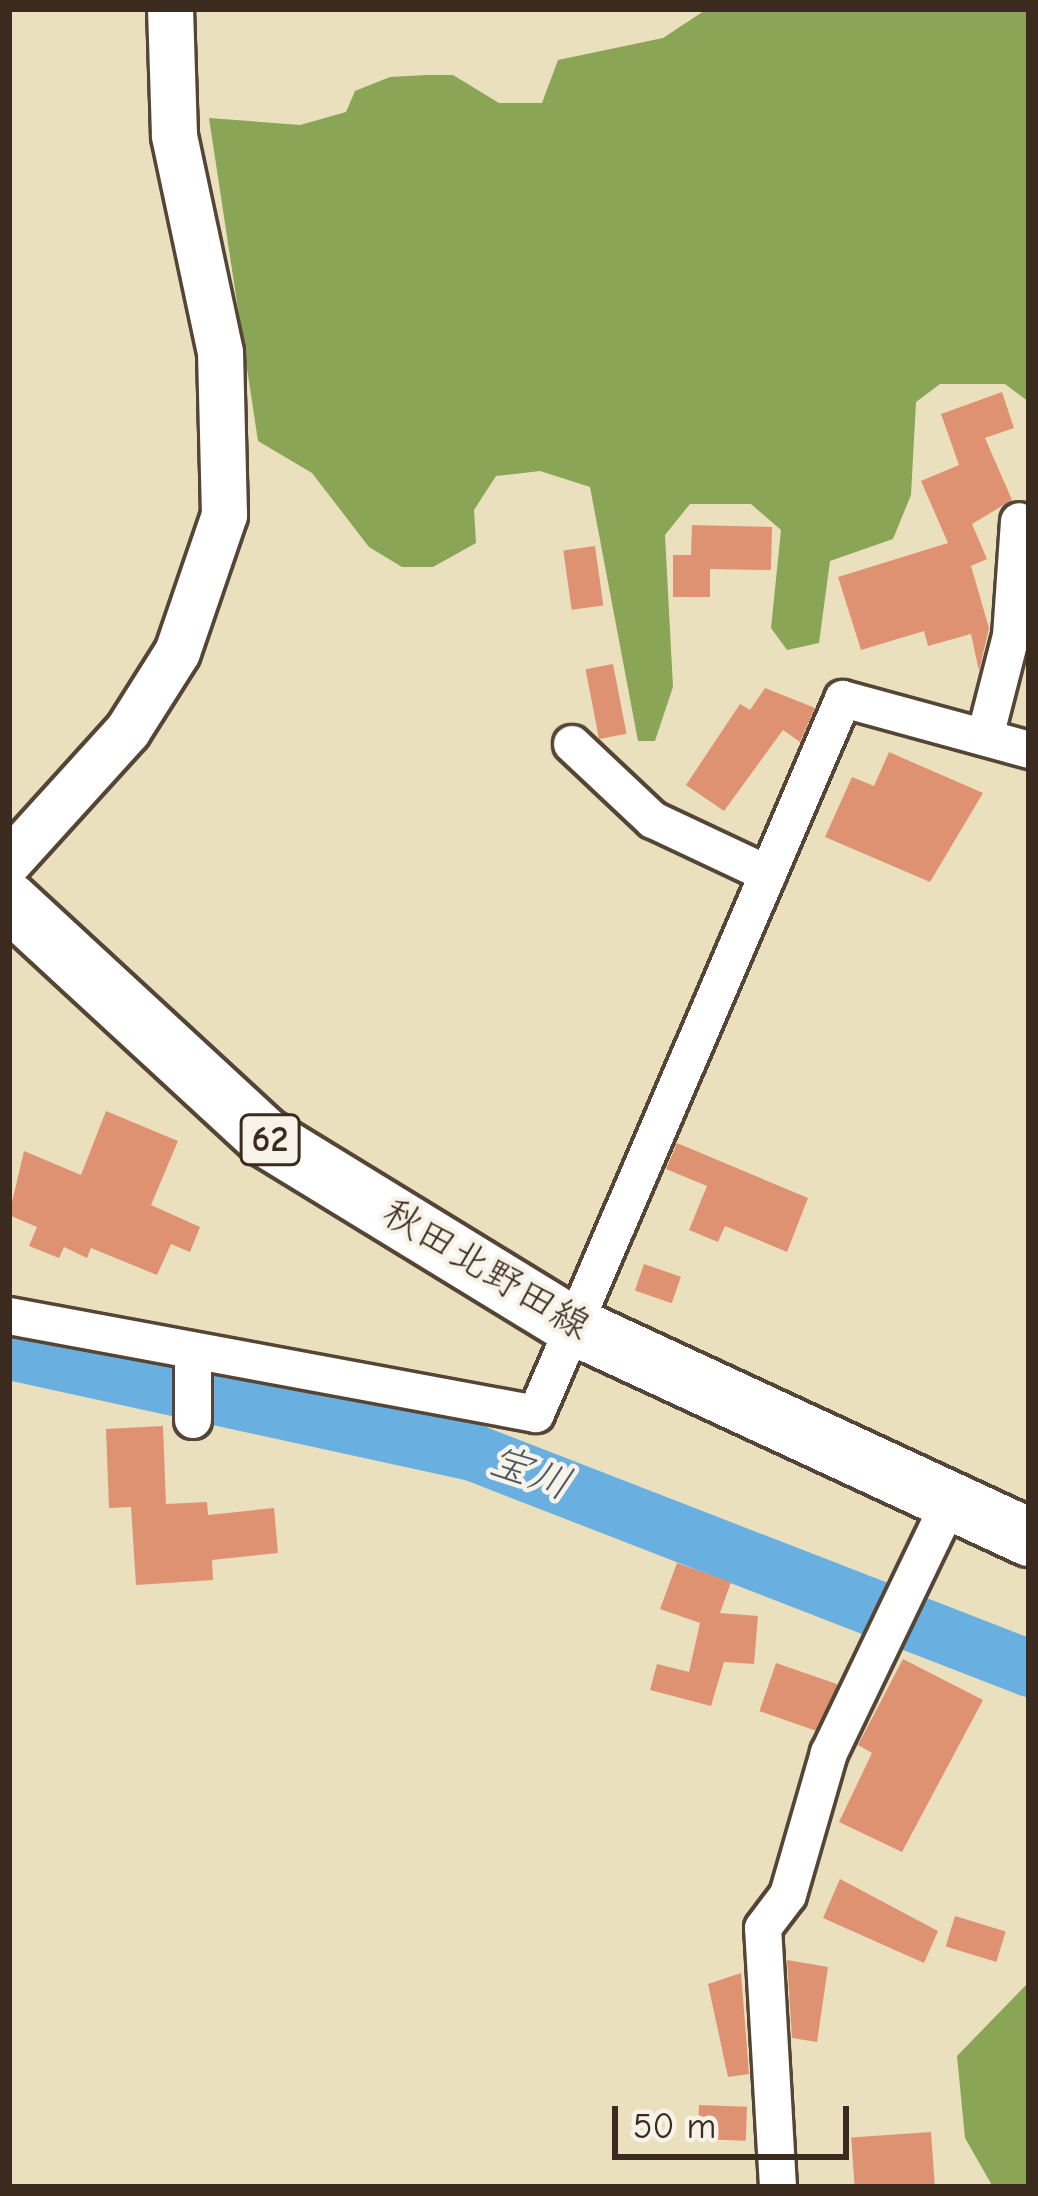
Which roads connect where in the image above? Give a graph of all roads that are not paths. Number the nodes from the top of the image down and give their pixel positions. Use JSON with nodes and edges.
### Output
{"nodes":[{"id":1,"x":170,"y":9,"type":"edge"},
{"id":2,"x":1019,"y":521,"type":"dead end"},
{"id":3,"x":986,"y":736,"type":"junction"},
{"id":4,"x":572,"y":744,"type":"dead end"},
{"id":5,"x":1029,"y":750,"type":"edge"},
{"id":6,"x":9,"y":861,"type":"edge"},
{"id":7,"x":768,"y":874,"type":"junction"},
{"id":8,"x":9,"y":901,"type":"edge"},
{"id":9,"x":9,"y":1316,"type":"edge"},
{"id":10,"x":572,"y":1325,"type":"junction"},
{"id":11,"x":194,"y":1351,"type":"junction"},
{"id":12,"x":193,"y":1420,"type":"dead end"},
{"id":13,"x":950,"y":1502,"type":"junction"},
{"id":14,"x":1029,"y":1537,"type":"edge"},
{"id":15,"x":778,"y":2187,"type":"edge"}],
"edges":[{"from":1,"to":6,"type":"street"},
{"from":2,"to":3,"type":"street"},
{"from":3,"to":5,"type":"street"},
{"from":3,"to":7,"type":"street"},
{"from":4,"to":7,"type":"street"},
{"from":7,"to":10,"type":"street"},
{"from":8,"to":10,"type":"main road","name":"秋田北野田線","number":"62"},
{"from":9,"to":11,"type":"street"},
{"from":10,"to":11,"type":"street"},
{"from":10,"to":13,"type":"main road","name":"秋田北野田線","number":"62"},
{"from":11,"to":12,"type":"street"},
{"from":13,"to":14,"type":"main road","name":"秋田北野田線","number":"62"},
{"from":13,"to":15,"type":"street"}]}
